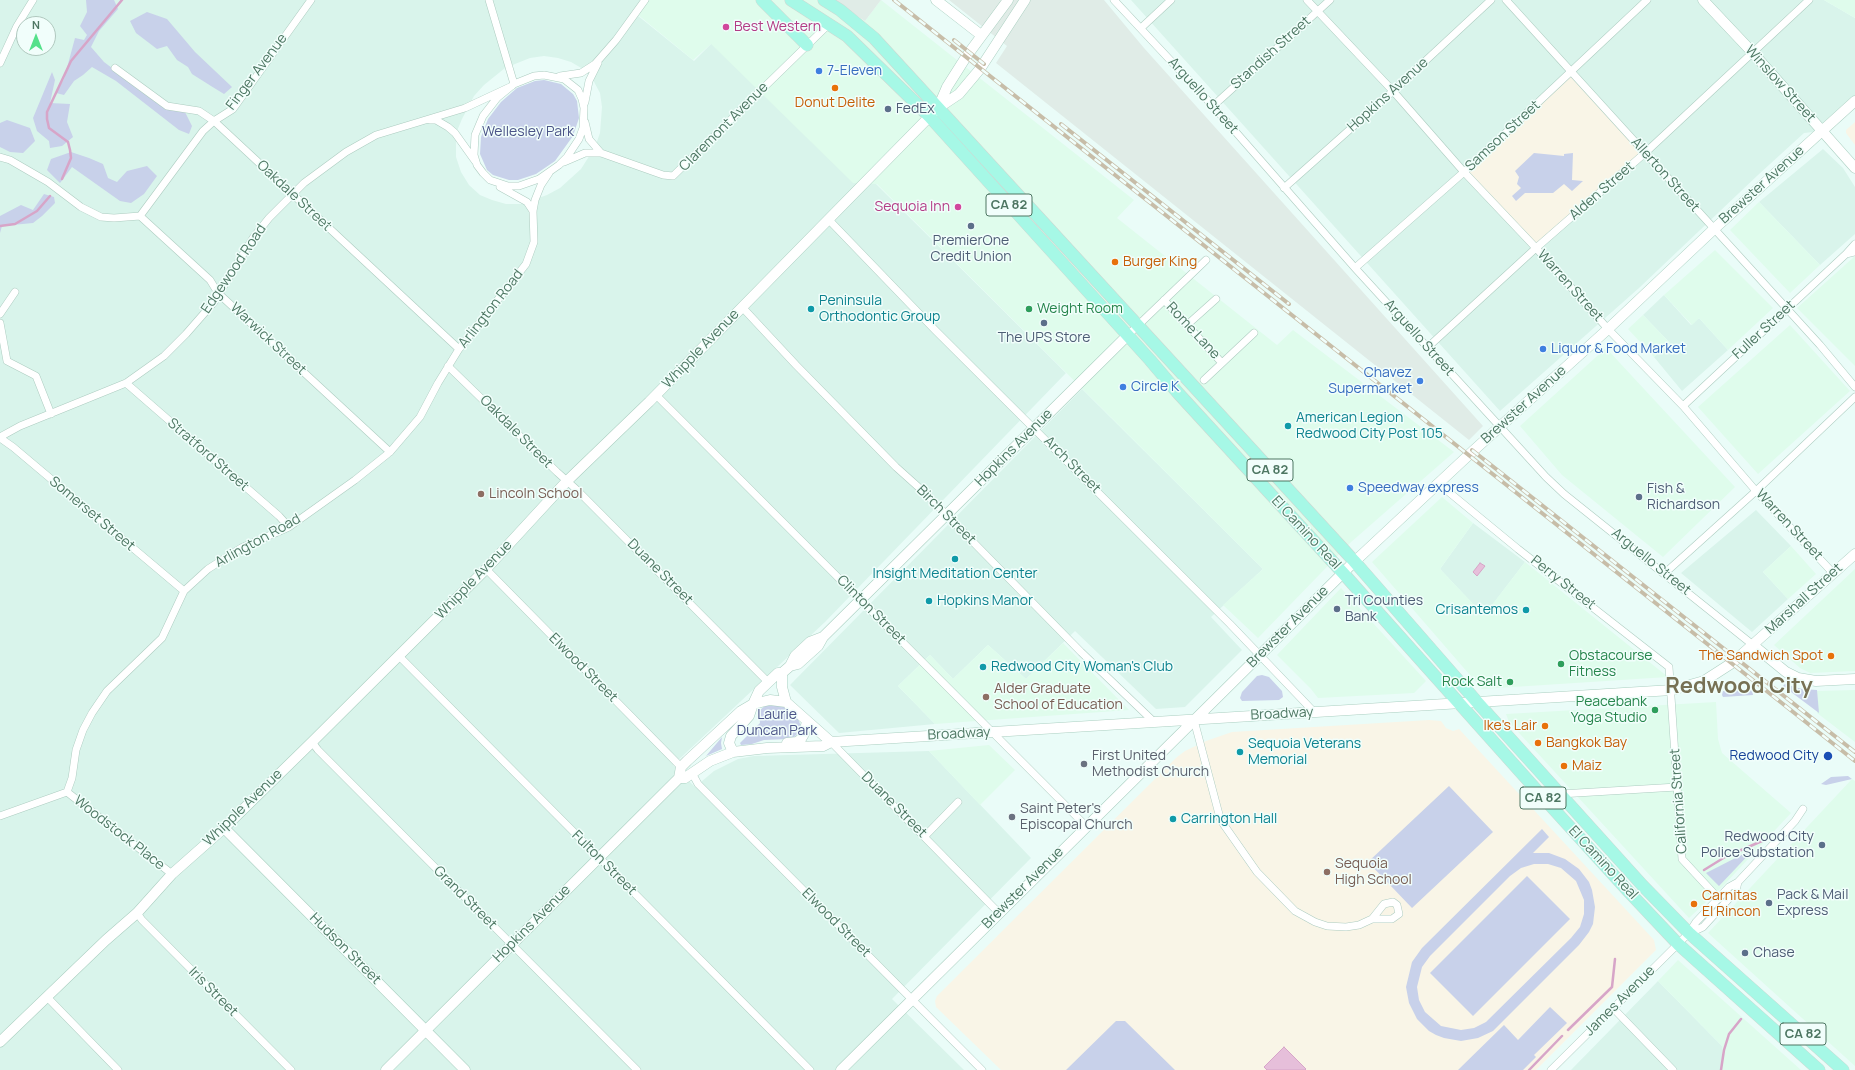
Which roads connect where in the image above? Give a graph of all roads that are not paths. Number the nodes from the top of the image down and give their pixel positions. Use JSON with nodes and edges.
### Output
{"nodes":[{"id":1,"x":33,"y":0,"type":"edge"},
{"id":2,"x":311,"y":0,"type":"edge"},
{"id":3,"x":489,"y":0,"type":"edge"},
{"id":4,"x":645,"y":0,"type":"edge"},
{"id":5,"x":762,"y":0,"type":"edge"},
{"id":6,"x":791,"y":0,"type":"edge"},
{"id":7,"x":824,"y":0,"type":"edge"},
{"id":8,"x":936,"y":0,"type":"edge"},
{"id":9,"x":1008,"y":0,"type":"edge"},
{"id":10,"x":1025,"y":0,"type":"edge"},
{"id":11,"x":1114,"y":0,"type":"edge"},
{"id":12,"x":1171,"y":0,"type":"edge"},
{"id":13,"x":1307,"y":0,"type":"edge"},
{"id":14,"x":1330,"y":0,"type":"edge"},
{"id":15,"x":1491,"y":0,"type":"edge"},
{"id":16,"x":1506,"y":0,"type":"edge"},
{"id":17,"x":1648,"y":0,"type":"edge"},
{"id":18,"x":1703,"y":0,"type":"edge"},
{"id":19,"x":1809,"y":0,"type":"edge"},
{"id":20,"x":1318,"y":11,"type":"junction"},
{"id":21,"x":829,"y":24,"type":"junction"},
{"id":22,"x":1141,"y":28,"type":"junction"},
{"id":23,"x":981,"y":35,"type":"junction"},
{"id":24,"x":807,"y":45,"type":"junction"},
{"id":25,"x":1753,"y":53,"type":"junction"},
{"id":26,"x":602,"y":57,"type":"junction"},
{"id":27,"x":0,"y":63,"type":"edge"},
{"id":28,"x":115,"y":68,"type":"dead end"},
{"id":29,"x":1572,"y":72,"type":"junction"},
{"id":30,"x":554,"y":76,"type":"junction"},
{"id":31,"x":513,"y":85,"type":"junction"},
{"id":32,"x":1393,"y":91,"type":"junction"},
{"id":33,"x":1855,"y":101,"type":"edge"},
{"id":34,"x":1213,"y":106,"type":"junction"},
{"id":35,"x":584,"y":108,"type":"junction"},
{"id":36,"x":934,"y":113,"type":"junction"},
{"id":37,"x":584,"y":118,"type":"junction"},
{"id":38,"x":424,"y":120,"type":"junction"},
{"id":39,"x":214,"y":121,"type":"junction"},
{"id":40,"x":1822,"y":131,"type":"junction"},
{"id":41,"x":601,"y":152,"type":"junction"},
{"id":42,"x":1645,"y":154,"type":"junction"},
{"id":43,"x":0,"y":157,"type":"edge"},
{"id":44,"x":477,"y":165,"type":"junction"},
{"id":45,"x":558,"y":166,"type":"junction"},
{"id":46,"x":1855,"y":168,"type":"edge"},
{"id":47,"x":1464,"y":172,"type":"junction"},
{"id":48,"x":483,"y":173,"type":"junction"},
{"id":49,"x":549,"y":173,"type":"junction"},
{"id":50,"x":1284,"y":188,"type":"junction"},
{"id":51,"x":292,"y":194,"type":"junction"},
{"id":52,"x":533,"y":211,"type":"junction"},
{"id":53,"x":140,"y":216,"type":"junction"},
{"id":54,"x":829,"y":220,"type":"junction"},
{"id":55,"x":1714,"y":229,"type":"junction"},
{"id":56,"x":1855,"y":244,"type":"edge"},
{"id":57,"x":1536,"y":248,"type":"junction"},
{"id":58,"x":1855,"y":252,"type":"edge"},
{"id":59,"x":1846,"y":254,"type":"junction"},
{"id":60,"x":1206,"y":260,"type":"dead end"},
{"id":61,"x":1355,"y":268,"type":"junction"},
{"id":62,"x":15,"y":292,"type":"dead end"},
{"id":63,"x":218,"y":294,"type":"junction"},
{"id":64,"x":1216,"y":299,"type":"dead end"},
{"id":65,"x":1164,"y":300,"type":"junction"},
{"id":66,"x":742,"y":307,"type":"junction"},
{"id":67,"x":1786,"y":309,"type":"junction"},
{"id":68,"x":0,"y":314,"type":"edge"},
{"id":69,"x":0,"y":323,"type":"edge"},
{"id":70,"x":1138,"y":325,"type":"junction"},
{"id":71,"x":1187,"y":325,"type":"junction"},
{"id":72,"x":1608,"y":329,"type":"junction"},
{"id":73,"x":1254,"y":333,"type":"dead end"},
{"id":74,"x":1128,"y":335,"type":"junction"},
{"id":75,"x":1428,"y":347,"type":"junction"},
{"id":76,"x":459,"y":349,"type":"junction"},
{"id":77,"x":1222,"y":363,"type":"junction"},
{"id":78,"x":448,"y":366,"type":"junction"},
{"id":79,"x":1204,"y":380,"type":"dead end"},
{"id":80,"x":126,"y":384,"type":"junction"},
{"id":81,"x":1855,"y":387,"type":"edge"},
{"id":82,"x":656,"y":395,"type":"junction"},
{"id":83,"x":1855,"y":397,"type":"edge"},
{"id":84,"x":1682,"y":406,"type":"junction"},
{"id":85,"x":51,"y":414,"type":"junction"},
{"id":86,"x":1034,"y":428,"type":"junction"},
{"id":87,"x":1500,"y":428,"type":"junction"},
{"id":88,"x":0,"y":438,"type":"edge"},
{"id":89,"x":390,"y":452,"type":"junction"},
{"id":90,"x":567,"y":481,"type":"junction"},
{"id":91,"x":1438,"y":484,"type":"junction"},
{"id":92,"x":1756,"y":491,"type":"junction"},
{"id":93,"x":946,"y":515,"type":"junction"},
{"id":94,"x":289,"y":527,"type":"junction"},
{"id":95,"x":1855,"y":554,"type":"edge"},
{"id":96,"x":1354,"y":561,"type":"junction"},
{"id":97,"x":486,"y":569,"type":"junction"},
{"id":98,"x":1343,"y":572,"type":"junction"},
{"id":99,"x":1666,"y":573,"type":"junction"},
{"id":100,"x":1833,"y":573,"type":"junction"},
{"id":101,"x":184,"y":591,"type":"junction"},
{"id":102,"x":861,"y":600,"type":"junction"},
{"id":103,"x":1753,"y":645,"type":"junction"},
{"id":104,"x":1259,"y":655,"type":"junction"},
{"id":105,"x":399,"y":656,"type":"junction"},
{"id":106,"x":782,"y":673,"type":"junction"},
{"id":107,"x":1855,"y":678,"type":"edge"},
{"id":108,"x":768,"y":682,"type":"junction"},
{"id":109,"x":1672,"y":690,"type":"junction"},
{"id":110,"x":786,"y":702,"type":"junction"},
{"id":111,"x":1477,"y":702,"type":"junction"},
{"id":112,"x":753,"y":704,"type":"junction"},
{"id":113,"x":1459,"y":704,"type":"junction"},
{"id":114,"x":1314,"y":712,"type":"junction"},
{"id":115,"x":1194,"y":720,"type":"junction"},
{"id":116,"x":807,"y":721,"type":"junction"},
{"id":117,"x":1153,"y":721,"type":"junction"},
{"id":118,"x":992,"y":732,"type":"junction"},
{"id":119,"x":312,"y":742,"type":"junction"},
{"id":120,"x":831,"y":742,"type":"junction"},
{"id":121,"x":704,"y":746,"type":"junction"},
{"id":122,"x":767,"y":748,"type":"junction"},
{"id":123,"x":733,"y":752,"type":"junction"},
{"id":124,"x":681,"y":767,"type":"junction"},
{"id":125,"x":692,"y":773,"type":"junction"},
{"id":126,"x":679,"y":778,"type":"junction"},
{"id":127,"x":1677,"y":787,"type":"junction"},
{"id":128,"x":67,"y":792,"type":"junction"},
{"id":129,"x":1559,"y":794,"type":"junction"},
{"id":130,"x":958,"y":802,"type":"dead end"},
{"id":131,"x":1803,"y":809,"type":"dead end"},
{"id":132,"x":0,"y":816,"type":"edge"},
{"id":133,"x":1086,"y":826,"type":"junction"},
{"id":134,"x":224,"y":828,"type":"junction"},
{"id":135,"x":925,"y":836,"type":"junction"},
{"id":136,"x":598,"y":858,"type":"junction"},
{"id":137,"x":172,"y":874,"type":"junction"},
{"id":138,"x":1738,"y":882,"type":"junction"},
{"id":139,"x":1719,"y":899,"type":"junction"},
{"id":140,"x":137,"y":913,"type":"junction"},
{"id":141,"x":999,"y":913,"type":"junction"},
{"id":142,"x":1372,"y":919,"type":"dead end"},
{"id":143,"x":1689,"y":933,"type":"junction"},
{"id":144,"x":1678,"y":944,"type":"junction"},
{"id":145,"x":512,"y":945,"type":"junction"},
{"id":146,"x":47,"y":997,"type":"junction"},
{"id":147,"x":911,"y":999,"type":"junction"},
{"id":148,"x":1613,"y":1008,"type":"junction"},
{"id":149,"x":426,"y":1030,"type":"junction"},
{"id":150,"x":0,"y":1042,"type":"edge"},
{"id":151,"x":118,"y":1070,"type":"edge"},
{"id":152,"x":291,"y":1070,"type":"edge"},
{"id":153,"x":386,"y":1070,"type":"edge"},
{"id":154,"x":465,"y":1070,"type":"edge"},
{"id":155,"x":637,"y":1070,"type":"edge"},
{"id":156,"x":810,"y":1070,"type":"edge"},
{"id":157,"x":841,"y":1070,"type":"edge"},
{"id":158,"x":982,"y":1070,"type":"edge"},
{"id":159,"x":1551,"y":1070,"type":"edge"},
{"id":160,"x":1672,"y":1070,"type":"edge"},
{"id":161,"x":1819,"y":1070,"type":"edge"},
{"id":162,"x":1843,"y":1070,"type":"edge"}],
"edges":[{"from":1,"to":27,"type":"street"},
{"from":2,"to":39,"type":"street","name":"Finger Avenue"},
{"from":3,"to":31,"type":"street"},
{"from":4,"to":26,"type":"street"},
{"from":5,"to":24,"type":"main road"},
{"from":6,"to":21,"type":"main road","name":"El Camino Real","number":"CA 82"},
{"from":7,"to":36,"type":"main road","name":"El Camino Real","number":"CA 82"},
{"from":8,"to":23,"type":"street"},
{"from":9,"to":23,"type":"street","name":"Whipple Avenue"},
{"from":10,"to":36,"type":"street","name":"Whipple Avenue"},
{"from":11,"to":22,"type":"street","name":"Arguello Street"},
{"from":12,"to":22,"type":"street"},
{"from":13,"to":20,"type":"street","name":"Warren Street"},
{"from":14,"to":20,"type":"street","name":"Standish Street"},
{"from":15,"to":32,"type":"street","name":"Hopkins Avenue"},
{"from":16,"to":29,"type":"street","name":"Allerton Street"},
{"from":17,"to":29,"type":"street","name":"Samson Street"},
{"from":18,"to":25,"type":"street","name":"Winslow Street"},
{"from":19,"to":25,"type":"street","name":"Alden Street"},
{"from":20,"to":32,"type":"street","name":"Warren Street"},
{"from":20,"to":34,"type":"street","name":"Standish Street"},
{"from":21,"to":24,"type":"street","name":"Claremont Avenue"},
{"from":21,"to":36,"type":"main road","name":"El Camino Real","number":"CA 82"},
{"from":22,"to":34,"type":"street","name":"Arguello Street"},
{"from":23,"to":36,"type":"street","name":"Whipple Avenue"},
{"from":24,"to":41,"type":"street","name":"Claremont Avenue"},
{"from":25,"to":40,"type":"street","name":"Winslow Street"},
{"from":25,"to":42,"type":"street","name":"Alden Street"},
{"from":26,"to":30,"type":"street"},
{"from":26,"to":35,"type":"street"},
{"from":28,"to":39,"type":"street","name":"Oakdale Street"},
{"from":29,"to":42,"type":"street","name":"Allerton Street"},
{"from":29,"to":47,"type":"street","name":"Samson Street"},
{"from":30,"to":31,"type":"street"},
{"from":30,"to":35,"type":"street"},
{"from":31,"to":38,"type":"street","name":"Edgewood Road"},
{"from":31,"to":44,"type":"street"},
{"from":32,"to":47,"type":"street","name":"Warren Street"},
{"from":32,"to":50,"type":"street","name":"Hopkins Avenue"},
{"from":33,"to":40,"type":"street","name":"Brewster Avenue"},
{"from":34,"to":50,"type":"street","name":"Arguello Street"},
{"from":35,"to":37,"type":"street"},
{"from":36,"to":54,"type":"street","name":"Whipple Avenue"},
{"from":36,"to":70,"type":"main road","name":"El Camino Real","number":"CA 82"},
{"from":36,"to":74,"type":"main road","name":"El Camino Real","number":"CA 82"},
{"from":37,"to":41,"type":"street"},
{"from":37,"to":45,"type":"street"},
{"from":38,"to":44,"type":"street","name":"Edgewood Road"},
{"from":38,"to":51,"type":"street","name":"Edgewood Road"},
{"from":39,"to":51,"type":"street","name":"Oakdale Street"},
{"from":39,"to":53,"type":"street","name":"Finger Avenue"},
{"from":40,"to":46,"type":"street","name":"Winslow Street"},
{"from":40,"to":55,"type":"street","name":"Brewster Avenue"},
{"from":41,"to":45,"type":"street","name":"Claremont Avenue"},
{"from":42,"to":55,"type":"street","name":"Allerton Street"},
{"from":42,"to":57,"type":"street","name":"Alden Street"},
{"from":43,"to":53,"type":"street"},
{"from":44,"to":48,"type":"street"},
{"from":45,"to":49,"type":"street"},
{"from":47,"to":57,"type":"street","name":"Warren Street"},
{"from":47,"to":61,"type":"street","name":"Samson Street"},
{"from":48,"to":49,"type":"street"},
{"from":48,"to":52,"type":"street"},
{"from":49,"to":52,"type":"street","name":"Arlington Road"},
{"from":50,"to":61,"type":"street","name":"Arguello Street"},
{"from":51,"to":63,"type":"street","name":"Edgewood Road"},
{"from":51,"to":76,"type":"street","name":"Oakdale Street"},
{"from":52,"to":76,"type":"street","name":"Arlington Road"},
{"from":53,"to":63,"type":"street","name":"Warwick Street"},
{"from":54,"to":66,"type":"street","name":"Whipple Avenue"},
{"from":54,"to":86,"type":"street","name":"Arch Street"},
{"from":55,"to":67,"type":"street","name":"Allerton Street"},
{"from":55,"to":72,"type":"street","name":"Brewster Avenue"},
{"from":56,"to":59,"type":"street","name":"Fuller Street"},
{"from":57,"to":72,"type":"street","name":"Warren Street"},
{"from":57,"to":75,"type":"street","name":"Alden Street"},
{"from":58,"to":59,"type":"street","name":"Fuller Street"},
{"from":59,"to":67,"type":"street","name":"Fuller Street"},
{"from":60,"to":65,"type":"street","name":"Hopkins Avenue"},
{"from":61,"to":75,"type":"street","name":"Arguello Street"},
{"from":62,"to":68,"type":"street"},
{"from":63,"to":80,"type":"street","name":"Edgewood Road"},
{"from":63,"to":89,"type":"street","name":"Warwick Street"},
{"from":64,"to":71,"type":"street"},
{"from":65,"to":70,"type":"street","name":"Hopkins Avenue"},
{"from":65,"to":71,"type":"street","name":"Rome Lane"},
{"from":66,"to":82,"type":"street","name":"Whipple Avenue"},
{"from":66,"to":93,"type":"street","name":"Birch Street"},
{"from":67,"to":81,"type":"street","name":"Allerton Street"},
{"from":67,"to":84,"type":"street","name":"Fuller Street"},
{"from":69,"to":85,"type":"street"},
{"from":70,"to":74,"type":"street","name":"Hopkins Avenue"},
{"from":70,"to":96,"type":"main road","name":"El Camino Real","number":"CA 82"},
{"from":71,"to":77,"type":"street","name":"Rome Lane"},
{"from":72,"to":84,"type":"street","name":"Warren Street"},
{"from":72,"to":87,"type":"street","name":"Brewster Avenue"},
{"from":73,"to":77,"type":"street"},
{"from":74,"to":86,"type":"street","name":"Hopkins Avenue"},
{"from":74,"to":98,"type":"main road","name":"El Camino Real","number":"CA 82"},
{"from":75,"to":87,"type":"street","name":"Arguello Street"},
{"from":76,"to":78,"type":"street","name":"Arlington Road"},
{"from":77,"to":79,"type":"street"},
{"from":78,"to":89,"type":"street","name":"Arlington Road"},
{"from":78,"to":90,"type":"street","name":"Oakdale Street"},
{"from":80,"to":85,"type":"street","name":"Edgewood Road"},
{"from":80,"to":94,"type":"street","name":"Stratford Street"},
{"from":82,"to":90,"type":"street","name":"Whipple Avenue"},
{"from":82,"to":102,"type":"street","name":"Clinton Street"},
{"from":83,"to":92,"type":"street"},
{"from":84,"to":92,"type":"street","name":"Warren Street"},
{"from":85,"to":88,"type":"street","name":"Edgewood Road"},
{"from":86,"to":93,"type":"street","name":"Hopkins Avenue"},
{"from":86,"to":104,"type":"street","name":"Arch Street"},
{"from":87,"to":91,"type":"street","name":"Brewster Avenue"},
{"from":87,"to":99,"type":"street","name":"Arguello Street"},
{"from":88,"to":101,"type":"street","name":"Somerset Street"},
{"from":89,"to":94,"type":"street","name":"Arlington Road"},
{"from":90,"to":97,"type":"street","name":"Whipple Avenue"},
{"from":90,"to":108,"type":"street","name":"Duane Street"},
{"from":91,"to":96,"type":"street","name":"Brewster Avenue"},
{"from":91,"to":109,"type":"street","name":"Perry Street"},
{"from":92,"to":99,"type":"street"},
{"from":92,"to":100,"type":"street","name":"Warren Street"},
{"from":93,"to":102,"type":"street","name":"Hopkins Avenue"},
{"from":93,"to":117,"type":"street","name":"Birch Street"},
{"from":94,"to":101,"type":"street","name":"Arlington Road"},
{"from":95,"to":100,"type":"street","name":"Marshall Street"},
{"from":96,"to":98,"type":"street","name":"Brewster Avenue"},
{"from":96,"to":111,"type":"main road","name":"El Camino Real","number":"CA 82"},
{"from":97,"to":105,"type":"street","name":"Whipple Avenue"},
{"from":97,"to":124,"type":"street","name":"Elwood Street"},
{"from":98,"to":104,"type":"street","name":"Brewster Avenue"},
{"from":98,"to":113,"type":"main road","name":"El Camino Real","number":"CA 82"},
{"from":99,"to":103,"type":"street","name":"Arguello Street"},
{"from":100,"to":103,"type":"street","name":"Marshall Street"},
{"from":101,"to":128,"type":"street","name":"Arlington Road"},
{"from":102,"to":106,"type":"street","name":"Hopkins Avenue"},
{"from":102,"to":118,"type":"street","name":"Clinton Street"},
{"from":103,"to":107,"type":"street"},
{"from":103,"to":109,"type":"street","name":"Broadway"},
{"from":104,"to":114,"type":"street","name":"Arch Street"},
{"from":104,"to":115,"type":"street","name":"Brewster Avenue"},
{"from":105,"to":119,"type":"street","name":"Whipple Avenue"},
{"from":105,"to":136,"type":"street","name":"Fulton Street"},
{"from":106,"to":108,"type":"street","name":"Hopkins Avenue"},
{"from":106,"to":110,"type":"street"},
{"from":108,"to":112,"type":"street","name":"Hopkins Avenue"},
{"from":109,"to":111,"type":"street","name":"Broadway"},
{"from":109,"to":127,"type":"street","name":"California Street"},
{"from":110,"to":112,"type":"street"},
{"from":110,"to":116,"type":"street","name":"Duane Street"},
{"from":111,"to":113,"type":"street","name":"Broadway"},
{"from":111,"to":129,"type":"main road","name":"El Camino Real","number":"CA 82"},
{"from":112,"to":121,"type":"street","name":"Hopkins Avenue"},
{"from":112,"to":123,"type":"street","name":"Hopkins Avenue"},
{"from":113,"to":114,"type":"street","name":"Broadway"},
{"from":113,"to":144,"type":"main road","name":"El Camino Real","number":"CA 82"},
{"from":114,"to":115,"type":"street","name":"Broadway"},
{"from":115,"to":117,"type":"street","name":"Broadway"},
{"from":115,"to":133,"type":"street","name":"Brewster Avenue"},
{"from":115,"to":142,"type":"street"},
{"from":116,"to":120,"type":"street","name":"Duane Street"},
{"from":116,"to":122,"type":"street"},
{"from":117,"to":118,"type":"street","name":"Broadway"},
{"from":118,"to":120,"type":"street","name":"Broadway"},
{"from":118,"to":133,"type":"street","name":"Clinton Street"},
{"from":119,"to":134,"type":"street","name":"Whipple Avenue"},
{"from":119,"to":145,"type":"street","name":"Grand Street"},
{"from":120,"to":122,"type":"street","name":"Broadway"},
{"from":120,"to":135,"type":"street","name":"Duane Street"},
{"from":121,"to":124,"type":"street","name":"Hopkins Avenue"},
{"from":121,"to":125,"type":"street"},
{"from":122,"to":123,"type":"street","name":"Broadway"},
{"from":123,"to":125,"type":"street","name":"Broadway"},
{"from":124,"to":126,"type":"street"},
{"from":125,"to":126,"type":"street","name":"Hopkins Avenue"},
{"from":125,"to":147,"type":"street","name":"Elwood Street"},
{"from":126,"to":136,"type":"street","name":"Hopkins Avenue"},
{"from":127,"to":129,"type":"street"},
{"from":127,"to":139,"type":"street","name":"California Street"},
{"from":128,"to":132,"type":"street"},
{"from":128,"to":137,"type":"street","name":"Woodstock Place"},
{"from":129,"to":143,"type":"main road","name":"El Camino Real","number":"CA 82"},
{"from":130,"to":135,"type":"street"},
{"from":131,"to":138,"type":"street","name":"James Avenue"},
{"from":133,"to":141,"type":"street","name":"Brewster Avenue"},
{"from":134,"to":137,"type":"street","name":"Whipple Avenue"},
{"from":134,"to":149,"type":"street","name":"Hudson Street"},
{"from":135,"to":141,"type":"street","name":"Duane Street"},
{"from":136,"to":145,"type":"street","name":"Hopkins Avenue"},
{"from":136,"to":156,"type":"street","name":"Fulton Street"},
{"from":137,"to":140,"type":"street","name":"Whipple Avenue"},
{"from":138,"to":139,"type":"street","name":"James Avenue"},
{"from":138,"to":143,"type":"street","name":"James Avenue"},
{"from":139,"to":143,"type":"street","name":"James Avenue"},
{"from":140,"to":146,"type":"street","name":"Whipple Avenue"},
{"from":140,"to":152,"type":"street","name":"Iris Street"},
{"from":141,"to":147,"type":"street","name":"Brewster Avenue"},
{"from":143,"to":144,"type":"street","name":"James Avenue"},
{"from":143,"to":162,"type":"main road","name":"El Camino Real","number":"CA 82"},
{"from":144,"to":148,"type":"street","name":"James Avenue"},
{"from":144,"to":161,"type":"main road","name":"El Camino Real","number":"CA 82"},
{"from":145,"to":149,"type":"street","name":"Hopkins Avenue"},
{"from":145,"to":155,"type":"street","name":"Grand Street"},
{"from":146,"to":150,"type":"street","name":"Whipple Avenue"},
{"from":146,"to":151,"type":"street"},
{"from":147,"to":157,"type":"street","name":"Brewster Avenue"},
{"from":147,"to":158,"type":"street","name":"Elwood Street"},
{"from":148,"to":159,"type":"street","name":"James Avenue"},
{"from":148,"to":160,"type":"street"},
{"from":149,"to":153,"type":"street","name":"Hopkins Avenue"},
{"from":149,"to":154,"type":"street","name":"Hudson Street"}]}
